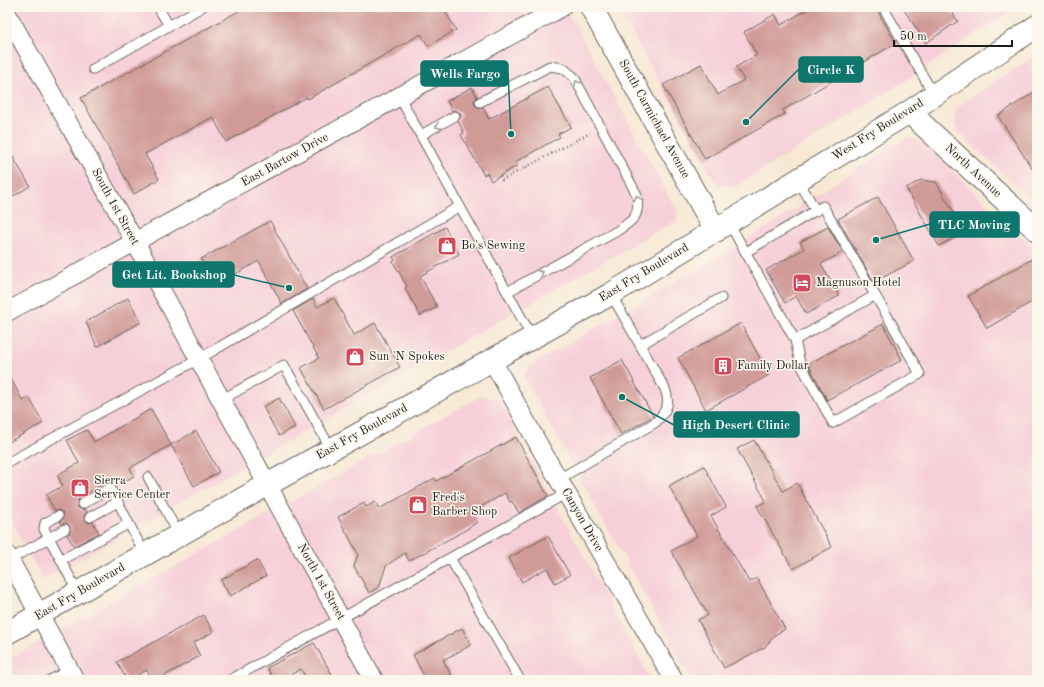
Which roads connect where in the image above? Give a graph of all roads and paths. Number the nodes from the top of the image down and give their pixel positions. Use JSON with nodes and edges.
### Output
{"nodes":[{"id":1,"x":158,"y":7,"type":"edge"},
{"id":2,"x":202,"y":7,"type":"edge"},
{"id":3,"x":562,"y":7,"type":"edge"},
{"id":4,"x":591,"y":7,"type":"edge"},
{"id":5,"x":883,"y":7,"type":"edge"},
{"id":6,"x":7,"y":14,"type":"edge"},
{"id":7,"x":169,"y":26,"type":"junction"},
{"id":8,"x":1037,"y":26,"type":"edge"},
{"id":9,"x":93,"y":70,"type":"dead end"},
{"id":10,"x":934,"y":95,"type":"junction"},
{"id":11,"x":399,"y":96,"type":"junction"},
{"id":12,"x":480,"y":102,"type":"dead end"},
{"id":13,"x":909,"y":112,"type":"junction"},
{"id":14,"x":455,"y":116,"type":"dead end"},
{"id":15,"x":601,"y":127,"type":"junction"},
{"id":16,"x":421,"y":135,"type":"junction"},
{"id":17,"x":500,"y":176,"type":"dead end"},
{"id":18,"x":798,"y":180,"type":"junction"},
{"id":19,"x":460,"y":206,"type":"junction"},
{"id":20,"x":816,"y":211,"type":"junction"},
{"id":21,"x":723,"y":227,"type":"junction"},
{"id":22,"x":1037,"y":230,"type":"edge"},
{"id":23,"x":135,"y":242,"type":"junction"},
{"id":24,"x":746,"y":252,"type":"junction"},
{"id":25,"x":507,"y":292,"type":"junction"},
{"id":26,"x":611,"y":294,"type":"junction"},
{"id":27,"x":874,"y":296,"type":"junction"},
{"id":28,"x":721,"y":298,"type":"dead end"},
{"id":29,"x":7,"y":312,"type":"edge"},
{"id":30,"x":532,"y":337,"type":"junction"},
{"id":31,"x":795,"y":340,"type":"junction"},
{"id":32,"x":640,"y":345,"type":"junction"},
{"id":33,"x":199,"y":359,"type":"junction"},
{"id":34,"x":492,"y":360,"type":"junction"},
{"id":35,"x":221,"y":400,"type":"junction"},
{"id":36,"x":331,"y":449,"type":"junction"},
{"id":37,"x":7,"y":464,"type":"edge"},
{"id":38,"x":148,"y":477,"type":"dead end"},
{"id":39,"x":267,"y":485,"type":"junction"},
{"id":40,"x":563,"y":486,"type":"junction"},
{"id":41,"x":118,"y":502,"type":"junction"},
{"id":42,"x":82,"y":504,"type":"dead end"},
{"id":43,"x":58,"y":516,"type":"dead end"},
{"id":44,"x":90,"y":516,"type":"dead end"},
{"id":45,"x":128,"y":524,"type":"junction"},
{"id":46,"x":65,"y":530,"type":"dead end"},
{"id":47,"x":179,"y":535,"type":"junction"},
{"id":48,"x":48,"y":538,"type":"junction"},
{"id":49,"x":145,"y":555,"type":"junction"},
{"id":50,"x":8,"y":557,"type":"edge"},
{"id":51,"x":450,"y":558,"type":"junction"},
{"id":52,"x":61,"y":560,"type":"junction"},
{"id":53,"x":78,"y":594,"type":"junction"},
{"id":54,"x":41,"y":615,"type":"junction"},
{"id":55,"x":341,"y":619,"type":"junction"},
{"id":56,"x":7,"y":633,"type":"edge"},
{"id":57,"x":73,"y":675,"type":"edge"},
{"id":58,"x":50,"y":680,"type":"edge"},
{"id":59,"x":230,"y":680,"type":"edge"},
{"id":60,"x":374,"y":680,"type":"edge"},
{"id":61,"x":520,"y":680,"type":"edge"},
{"id":62,"x":674,"y":680,"type":"edge"}],
"edges":[{"from":1,"to":7,"type":"lane"},
{"from":2,"to":7,"type":"lane"},
{"from":3,"to":11,"type":"street","name":"East Bartow Drive"},
{"from":4,"to":21,"type":"main road","name":"South Carmichael Avenue"},
{"from":5,"to":10,"type":"lane"},
{"from":6,"to":23,"type":"street","name":"South 1st Street"},
{"from":7,"to":9,"type":"lane"},
{"from":8,"to":10,"type":"main road","name":"West Fry Boulevard"},
{"from":10,"to":13,"type":"main road","name":"West Fry Boulevard"},
{"from":11,"to":16,"type":"lane"},
{"from":11,"to":23,"type":"street","name":"East Bartow Drive"},
{"from":15,"to":12,"type":"lane","one_way":true},
{"from":13,"to":18,"type":"main road","name":"West Fry Boulevard"},
{"from":13,"to":22,"type":"main road","name":"North Avenue"},
{"from":14,"to":16,"type":"lane","one_way":true},
{"from":15,"to":17,"type":"path"},
{"from":25,"to":15,"type":"lane","one_way":true},
{"from":16,"to":19,"type":"lane"},
{"from":18,"to":20,"type":"lane"},
{"from":18,"to":21,"type":"main road","name":"West Fry Boulevard"},
{"from":19,"to":25,"type":"lane"},
{"from":19,"to":33,"type":"lane"},
{"from":20,"to":24,"type":"lane"},
{"from":20,"to":27,"type":"lane"},
{"from":21,"to":24,"type":"lane"},
{"from":21,"to":26,"type":"main road","name":"East Fry Boulevard"},
{"from":23,"to":29,"type":"street","name":"East Bartow Drive"},
{"from":23,"to":33,"type":"street","name":"South 1st Street"},
{"from":24,"to":31,"type":"lane"},
{"from":25,"to":30,"type":"lane"},
{"from":26,"to":30,"type":"main road","name":"East Fry Boulevard"},
{"from":26,"to":32,"type":"lane"},
{"from":27,"to":31,"type":"lane"},
{"from":27,"to":31,"type":"lane"},
{"from":28,"to":32,"type":"lane"},
{"from":30,"to":34,"type":"main road","name":"East Fry Boulevard"},
{"from":32,"to":40,"type":"lane"},
{"from":33,"to":35,"type":"street","name":"South 1st Street"},
{"from":33,"to":37,"type":"lane"},
{"from":34,"to":36,"type":"main road","name":"East Fry Boulevard"},
{"from":34,"to":40,"type":"street","name":"Canyon Drive"},
{"from":35,"to":36,"type":"lane"},
{"from":35,"to":39,"type":"street","name":"South 1st Street"},
{"from":36,"to":39,"type":"main road","name":"East Fry Boulevard"},
{"from":38,"to":47,"type":"lane"},
{"from":39,"to":47,"type":"main road","name":"East Fry Boulevard"},
{"from":39,"to":55,"type":"street","name":"North 1st Street"},
{"from":40,"to":51,"type":"lane"},
{"from":40,"to":62,"type":"street","name":"Canyon Drive"},
{"from":41,"to":42,"type":"lane"},
{"from":41,"to":44,"type":"lane"},
{"from":41,"to":45,"type":"lane"},
{"from":43,"to":48,"type":"lane"},
{"from":45,"to":49,"type":"lane"},
{"from":45,"to":52,"type":"lane"},
{"from":46,"to":48,"type":"lane"},
{"from":47,"to":49,"type":"main road","name":"East Fry Boulevard"},
{"from":48,"to":50,"type":"lane"},
{"from":48,"to":52,"type":"lane"},
{"from":49,"to":53,"type":"main road","name":"East Fry Boulevard"},
{"from":50,"to":54,"type":"street"},
{"from":51,"to":55,"type":"lane"},
{"from":51,"to":61,"type":"lane"},
{"from":52,"to":53,"type":"lane"},
{"from":53,"to":54,"type":"main road","name":"East Fry Boulevard"},
{"from":54,"to":56,"type":"main road","name":"East Fry Boulevard"},
{"from":54,"to":57,"type":"street"},
{"from":55,"to":59,"type":"lane"},
{"from":55,"to":60,"type":"street","name":"North 1st Street"},
{"from":57,"to":58,"type":"lane"}]}
